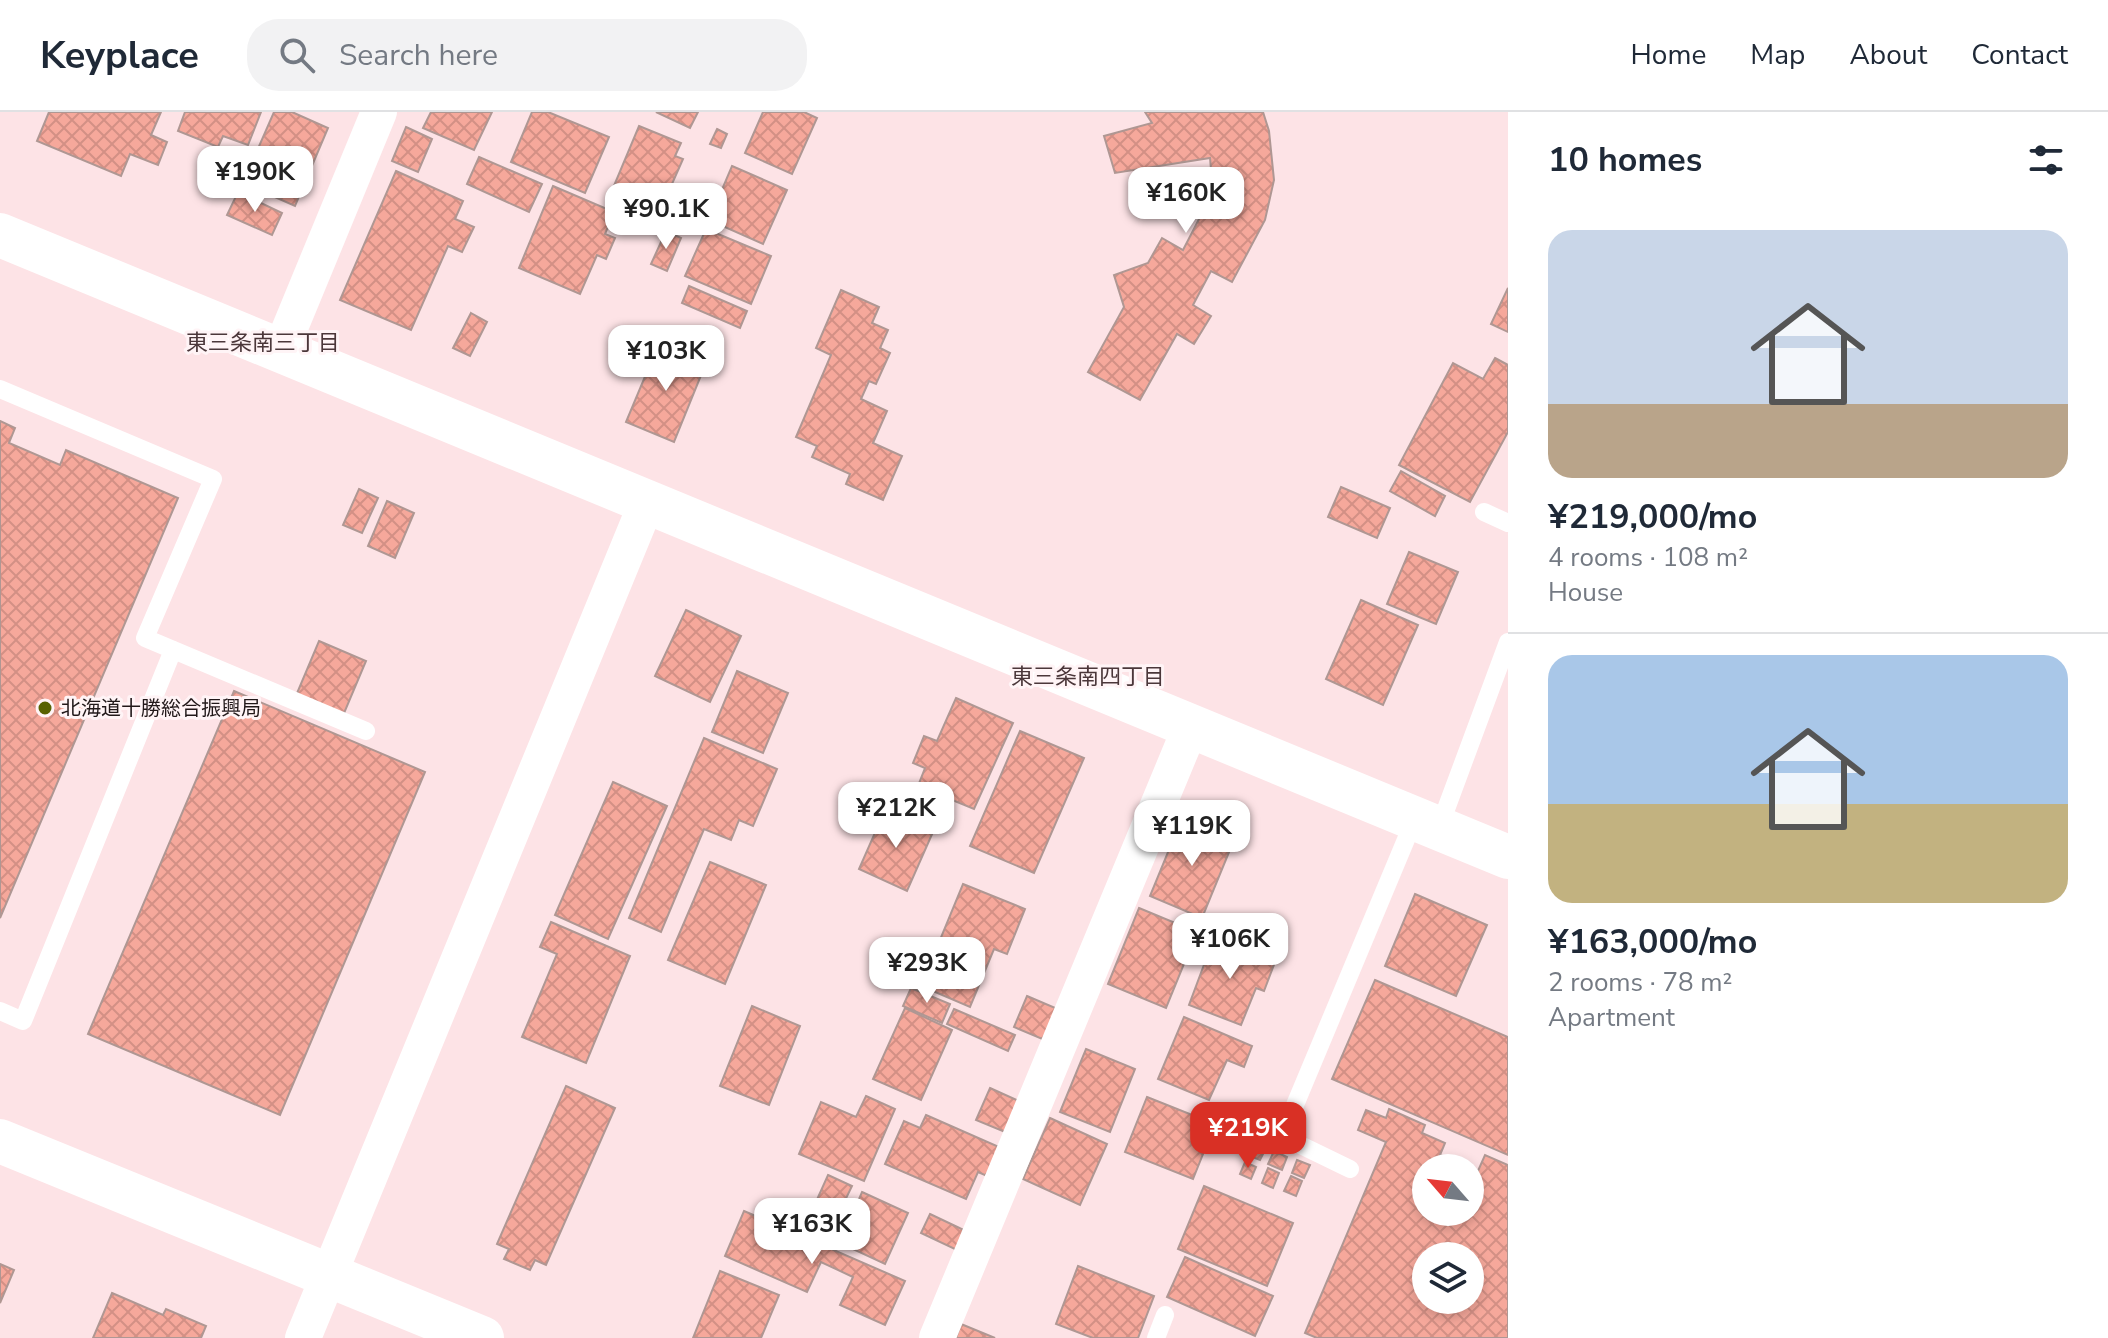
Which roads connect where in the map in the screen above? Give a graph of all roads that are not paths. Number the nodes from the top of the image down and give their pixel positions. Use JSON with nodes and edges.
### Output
{"nodes":[{"id":1,"x":379,"y":112,"type":"edge"},
{"id":2,"x":0,"y":235,"type":"edge"},
{"id":3,"x":280,"y":352,"type":"junction"},
{"id":4,"x":0,"y":389,"type":"edge"},
{"id":5,"x":647,"y":502,"type":"junction"},
{"id":6,"x":1484,"y":512,"type":"dead end"},
{"id":7,"x":1508,"y":523,"type":"edge"},
{"id":8,"x":1508,"y":642,"type":"edge"},
{"id":9,"x":173,"y":650,"type":"junction"},
{"id":10,"x":1191,"y":726,"type":"junction"},
{"id":11,"x":366,"y":731,"type":"dead end"},
{"id":12,"x":1427,"y":823,"type":"junction"},
{"id":13,"x":1508,"y":857,"type":"edge"},
{"id":14,"x":0,"y":1011,"type":"edge"},
{"id":15,"x":0,"y":1141,"type":"edge"},
{"id":16,"x":1350,"y":1169,"type":"dead end"},
{"id":17,"x":329,"y":1275,"type":"junction"},
{"id":18,"x":1165,"y":1315,"type":"dead end"},
{"id":19,"x":303,"y":1338,"type":"edge"},
{"id":20,"x":482,"y":1338,"type":"edge"},
{"id":21,"x":937,"y":1338,"type":"edge"},
{"id":22,"x":1156,"y":1338,"type":"edge"}],
"edges":[{"from":1,"to":3,"type":"street"},
{"from":2,"to":3,"type":"street"},
{"from":3,"to":5,"type":"street"},
{"from":4,"to":9,"type":"lane"},
{"from":5,"to":10,"type":"street"},
{"from":5,"to":17,"type":"street"},
{"from":6,"to":7,"type":"lane"},
{"from":8,"to":12,"type":"lane"},
{"from":9,"to":11,"type":"lane"},
{"from":9,"to":14,"type":"lane"},
{"from":10,"to":12,"type":"street"},
{"from":10,"to":21,"type":"street"},
{"from":12,"to":13,"type":"street"},
{"from":12,"to":16,"type":"lane"},
{"from":15,"to":17,"type":"street"},
{"from":17,"to":19,"type":"street"},
{"from":17,"to":20,"type":"street"},
{"from":18,"to":22,"type":"lane"}]}
